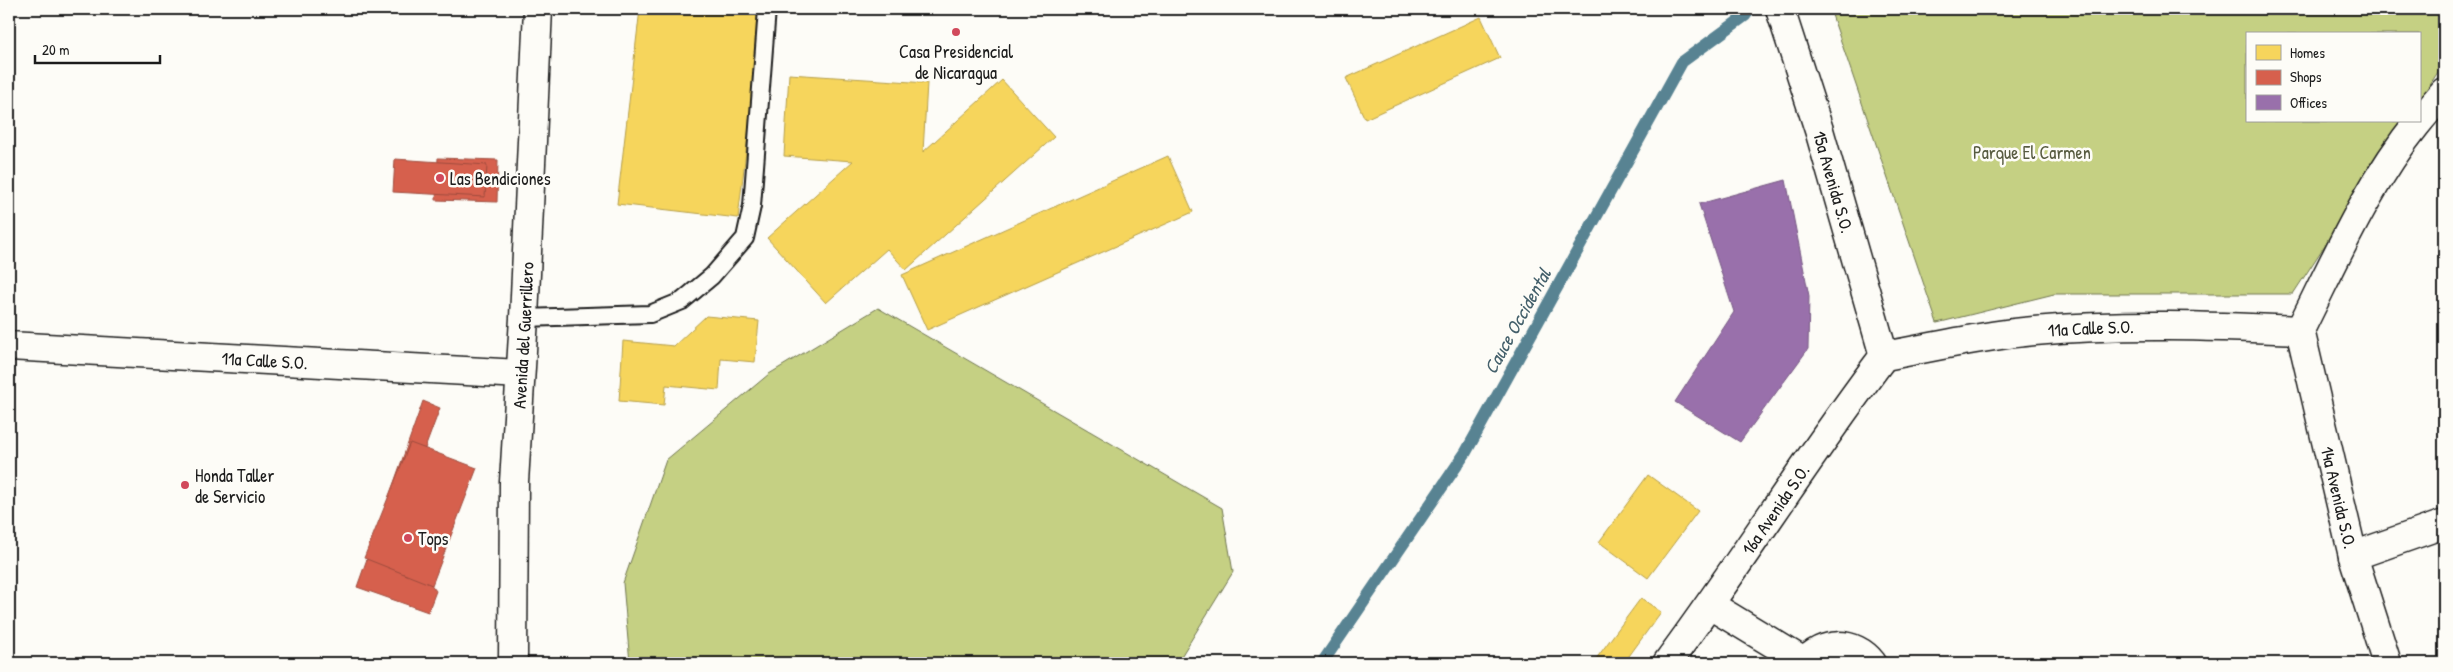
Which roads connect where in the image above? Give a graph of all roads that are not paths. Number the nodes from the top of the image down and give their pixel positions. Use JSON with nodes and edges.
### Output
{"nodes":[{"id":1,"x":538,"y":9,"type":"edge"},
{"id":2,"x":767,"y":9,"type":"edge"},
{"id":3,"x":1780,"y":9,"type":"edge"},
{"id":4,"x":2444,"y":92,"type":"edge"},
{"id":5,"x":2420,"y":120,"type":"edge"},
{"id":6,"x":2418,"y":122,"type":"edge"},
{"id":7,"x":524,"y":318,"type":"junction"},
{"id":8,"x":2300,"y":330,"type":"junction"},
{"id":9,"x":9,"y":346,"type":"edge"},
{"id":10,"x":1884,"y":356,"type":"junction"},
{"id":11,"x":520,"y":374,"type":"junction"},
{"id":12,"x":2444,"y":524,"type":"edge"},
{"id":13,"x":2353,"y":556,"type":"junction"},
{"id":14,"x":1710,"y":605,"type":"junction"},
{"id":15,"x":513,"y":663,"type":"edge"},
{"id":16,"x":1667,"y":663,"type":"edge"},
{"id":17,"x":1804,"y":663,"type":"edge"},
{"id":18,"x":1872,"y":663,"type":"edge"},
{"id":19,"x":2387,"y":663,"type":"edge"}],
"edges":[{"from":1,"to":7,"type":"street","name":"Avenida del Guerrillero"},
{"from":2,"to":7,"type":"lane"},
{"from":3,"to":10,"type":"street","name":"15a Avenida S.O."},
{"from":4,"to":5,"type":"street"},
{"from":6,"to":8,"type":"street"},
{"from":7,"to":11,"type":"street","name":"Avenida del Guerrillero"},
{"from":8,"to":10,"type":"street","name":"11a Calle S.O."},
{"from":8,"to":13,"type":"street","name":"14a Avenida S.O."},
{"from":9,"to":11,"type":"street","name":"11a Calle S.O."},
{"from":10,"to":14,"type":"street","name":"16a Avenida S.O."},
{"from":11,"to":15,"type":"street","name":"Avenida del Guerrillero"},
{"from":12,"to":13,"type":"street"},
{"from":13,"to":19,"type":"street","name":"14a Avenida S.O."},
{"from":14,"to":16,"type":"street","name":"16a Avenida S.O."},
{"from":14,"to":17,"type":"street"},
{"from":17,"to":18,"type":"street"}]}
